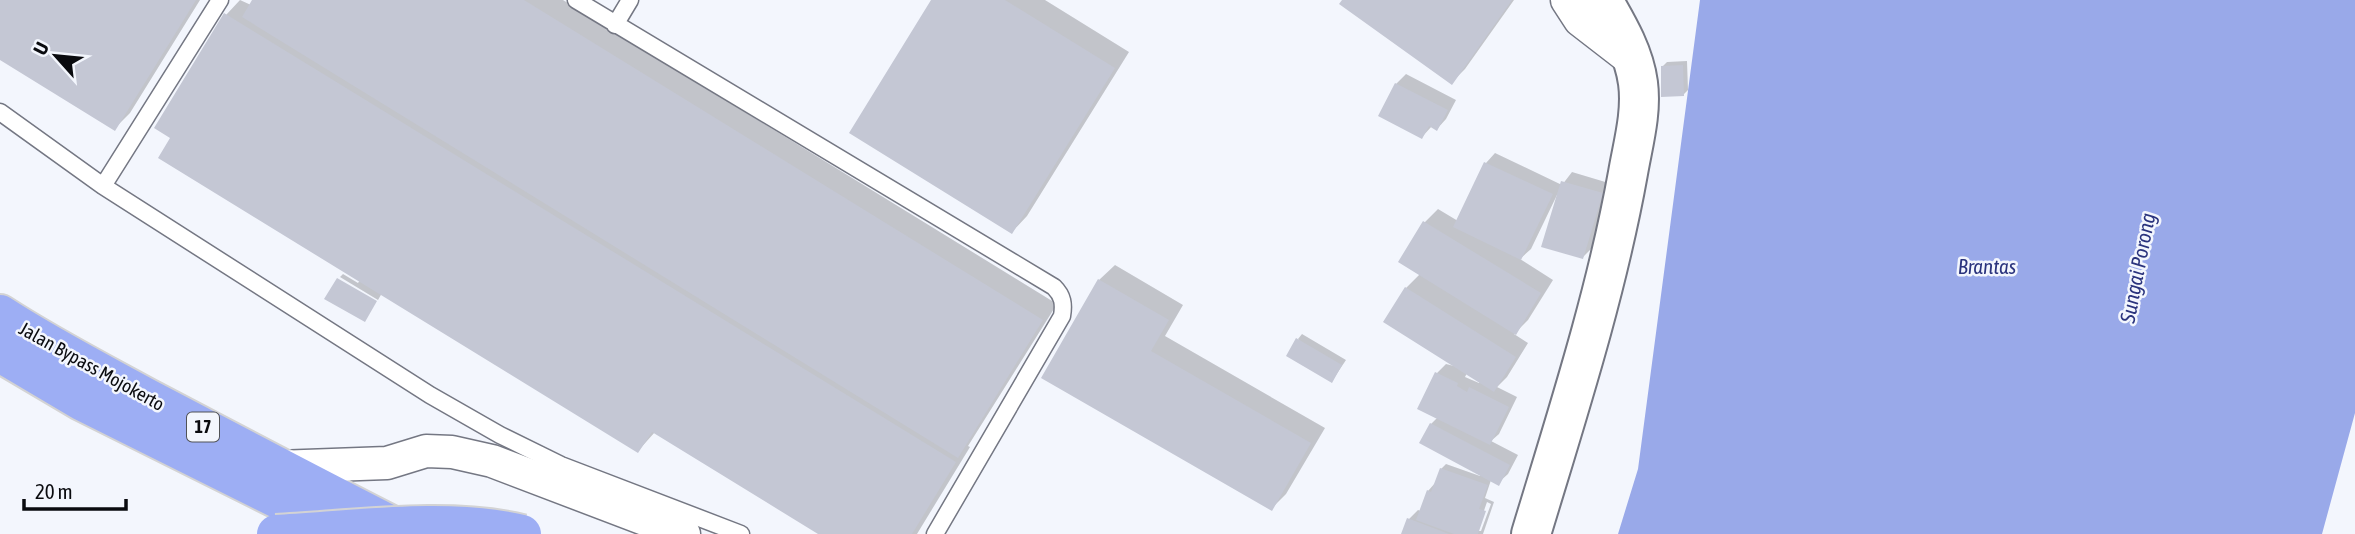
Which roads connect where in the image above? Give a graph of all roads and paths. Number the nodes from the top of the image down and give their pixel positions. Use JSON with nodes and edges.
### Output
{"nodes":[{"id":1,"x":220,"y":0,"type":"edge"},
{"id":2,"x":576,"y":0,"type":"edge"},
{"id":3,"x":630,"y":0,"type":"edge"},
{"id":4,"x":1567,"y":0,"type":"edge"},
{"id":5,"x":1603,"y":0,"type":"edge"},
{"id":6,"x":615,"y":25,"type":"junction"},
{"id":7,"x":1633,"y":61,"type":"junction"},
{"id":8,"x":0,"y":112,"type":"edge"},
{"id":9,"x":103,"y":186,"type":"junction"},
{"id":10,"x":0,"y":314,"type":"edge"},
{"id":11,"x":0,"y":353,"type":"edge"},
{"id":12,"x":276,"y":467,"type":"junction"},
{"id":13,"x":276,"y":534,"type":"edge"},
{"id":14,"x":348,"y":534,"type":"edge"},
{"id":15,"x":409,"y":534,"type":"edge"},
{"id":16,"x":522,"y":534,"type":"edge"},
{"id":17,"x":684,"y":534,"type":"edge"},
{"id":18,"x":741,"y":534,"type":"edge"},
{"id":19,"x":935,"y":534,"type":"edge"},
{"id":20,"x":1531,"y":534,"type":"edge"}],
"edges":[{"from":1,"to":9,"type":"lane"},
{"from":2,"to":6,"type":"lane"},
{"from":3,"to":6,"type":"lane"},
{"from":4,"to":7,"type":"street"},
{"from":5,"to":7,"type":"street"},
{"from":6,"to":19,"type":"lane"},
{"from":7,"to":20,"type":"street"},
{"from":8,"to":9,"type":"lane"},
{"from":9,"to":18,"type":"lane"},
{"from":10,"to":12,"type":"highway","name":"Jalan Bypass Mojokerto","number":"17"},
{"from":11,"to":14,"type":"highway","name":"Jalan Bypass Mojokerto","number":"17"},
{"from":12,"to":15,"type":"highway","name":"Jalan Bypass Mojokerto","number":"17"},
{"from":12,"to":17,"type":"street"},
{"from":13,"to":16,"type":"highway","bridge":true}]}
